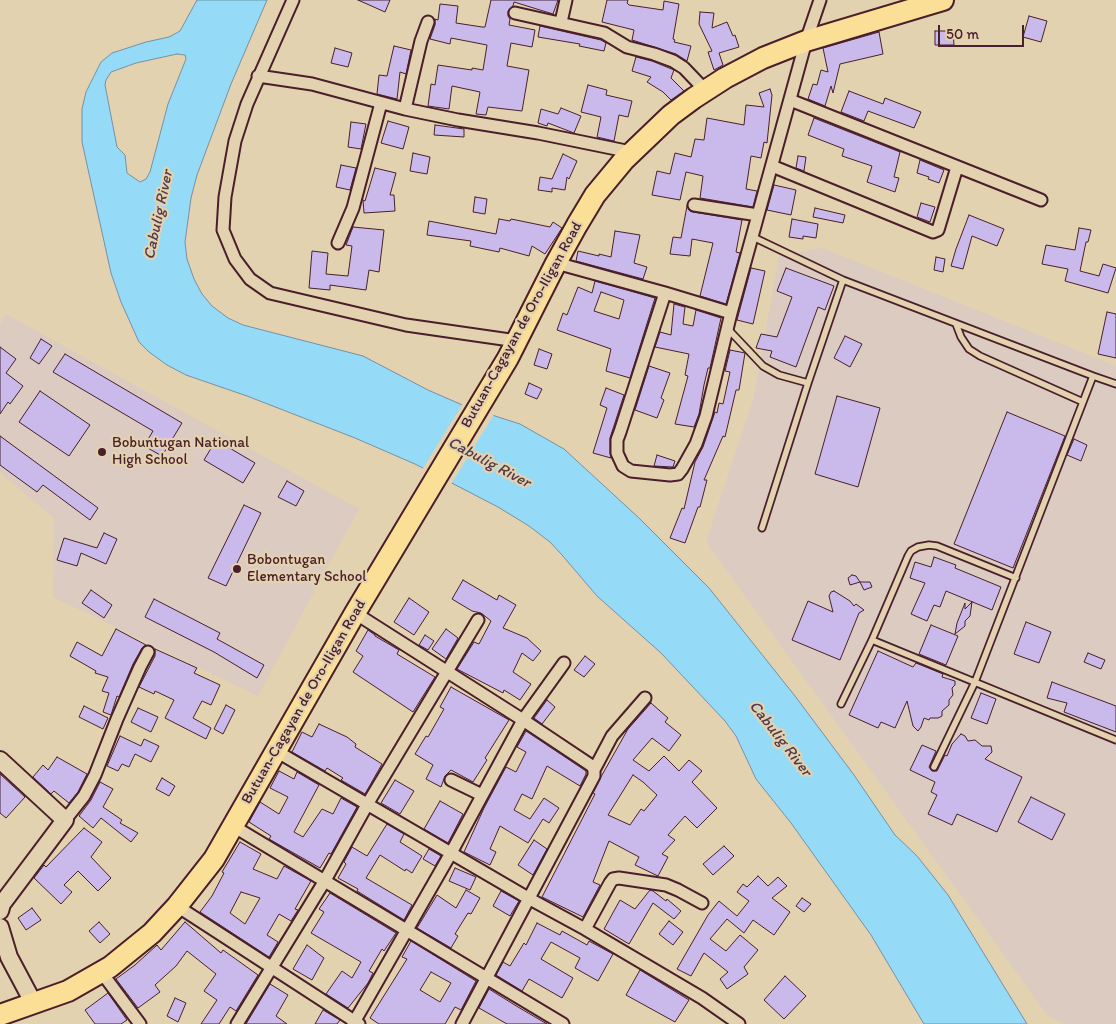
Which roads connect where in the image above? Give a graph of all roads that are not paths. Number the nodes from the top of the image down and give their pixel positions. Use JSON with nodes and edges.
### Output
{"nodes":[{"id":1,"x":293,"y":0,"type":"edge"},
{"id":2,"x":566,"y":0,"type":"edge"},
{"id":3,"x":820,"y":0,"type":"edge"},
{"id":4,"x":943,"y":0,"type":"edge"},
{"id":5,"x":515,"y":13,"type":"dead end"},
{"id":6,"x":428,"y":22,"type":"dead end"},
{"id":7,"x":561,"y":22,"type":"junction"},
{"id":8,"x":806,"y":41,"type":"junction"},
{"id":9,"x":258,"y":76,"type":"junction"},
{"id":10,"x":706,"y":90,"type":"junction"},
{"id":11,"x":790,"y":100,"type":"junction"},
{"id":12,"x":381,"y":103,"type":"junction"},
{"id":13,"x":406,"y":109,"type":"junction"},
{"id":14,"x":631,"y":152,"type":"junction"},
{"id":15,"x":772,"y":166,"type":"junction"},
{"id":16,"x":957,"y":167,"type":"junction"},
{"id":17,"x":1041,"y":200,"type":"dead end"},
{"id":18,"x":694,"y":205,"type":"dead end"},
{"id":19,"x":758,"y":215,"type":"junction"},
{"id":20,"x":753,"y":237,"type":"junction"},
{"id":21,"x":338,"y":243,"type":"dead end"},
{"id":22,"x":556,"y":263,"type":"junction"},
{"id":23,"x":844,"y":280,"type":"junction"},
{"id":24,"x":665,"y":293,"type":"junction"},
{"id":25,"x":731,"y":314,"type":"junction"},
{"id":26,"x":956,"y":324,"type":"junction"},
{"id":27,"x":727,"y":328,"type":"junction"},
{"id":28,"x":512,"y":350,"type":"junction"},
{"id":29,"x":1093,"y":376,"type":"junction"},
{"id":30,"x":808,"y":383,"type":"junction"},
{"id":31,"x":1116,"y":384,"type":"edge"},
{"id":32,"x":1083,"y":402,"type":"junction"},
{"id":33,"x":762,"y":528,"type":"dead end"},
{"id":34,"x":1016,"y":578,"type":"junction"},
{"id":35,"x":355,"y":613,"type":"junction"},
{"id":36,"x":478,"y":620,"type":"dead end"},
{"id":37,"x":872,"y":640,"type":"junction"},
{"id":38,"x":148,"y":652,"type":"dead end"},
{"id":39,"x":564,"y":663,"type":"dead end"},
{"id":40,"x":448,"y":672,"type":"junction"},
{"id":41,"x":975,"y":682,"type":"junction"},
{"id":42,"x":645,"y":698,"type":"dead end"},
{"id":43,"x":841,"y":704,"type":"dead end"},
{"id":44,"x":523,"y":720,"type":"junction"},
{"id":45,"x":1116,"y":740,"type":"edge"},
{"id":46,"x":276,"y":751,"type":"junction"},
{"id":47,"x":0,"y":760,"type":"edge"},
{"id":48,"x":934,"y":767,"type":"dead end"},
{"id":49,"x":594,"y":770,"type":"junction"},
{"id":50,"x":451,"y":780,"type":"dead end"},
{"id":51,"x":482,"y":795,"type":"junction"},
{"id":52,"x":368,"y":804,"type":"junction"},
{"id":53,"x":65,"y":820,"type":"junction"},
{"id":54,"x":233,"y":826,"type":"junction"},
{"id":55,"x":451,"y":853,"type":"junction"},
{"id":56,"x":324,"y":882,"type":"junction"},
{"id":57,"x":528,"y":898,"type":"junction"},
{"id":58,"x":702,"y":903,"type":"dead end"},
{"id":59,"x":177,"y":906,"type":"junction"},
{"id":60,"x":0,"y":911,"type":"edge"},
{"id":61,"x":0,"y":927,"type":"edge"},
{"id":62,"x":586,"y":929,"type":"junction"},
{"id":63,"x":406,"y":931,"type":"junction"},
{"id":64,"x":272,"y":967,"type":"junction"},
{"id":65,"x":102,"y":973,"type":"junction"},
{"id":66,"x":487,"y":978,"type":"junction"},
{"id":67,"x":34,"y":1004,"type":"junction"},
{"id":68,"x":0,"y":1015,"type":"edge"},
{"id":69,"x":356,"y":1023,"type":"edge"},
{"id":70,"x":140,"y":1024,"type":"edge"},
{"id":71,"x":152,"y":1024,"type":"edge"},
{"id":72,"x":237,"y":1024,"type":"edge"},
{"id":73,"x":462,"y":1024,"type":"edge"},
{"id":74,"x":563,"y":1024,"type":"edge"},
{"id":75,"x":739,"y":1024,"type":"edge"}],
"edges":[{"from":1,"to":9,"type":"street"},
{"from":2,"to":7,"type":"street"},
{"from":3,"to":8,"type":"street"},
{"from":4,"to":8,"type":"highway","name":"Butuan-Cagayan de Oro-Iligan Road"},
{"from":5,"to":7,"type":"street"},
{"from":6,"to":13,"type":"street"},
{"from":7,"to":10,"type":"street"},
{"from":8,"to":10,"type":"highway","name":"Butuan-Cagayan de Oro-Iligan Road"},
{"from":8,"to":11,"type":"street"},
{"from":9,"to":12,"type":"street"},
{"from":9,"to":28,"type":"street"},
{"from":10,"to":14,"type":"highway","name":"Butuan-Cagayan de Oro-Iligan Road"},
{"from":11,"to":15,"type":"street"},
{"from":11,"to":16,"type":"street"},
{"from":12,"to":13,"type":"street"},
{"from":12,"to":21,"type":"street"},
{"from":13,"to":14,"type":"street"},
{"from":14,"to":22,"type":"highway","name":"Butuan-Cagayan de Oro-Iligan Road"},
{"from":15,"to":16,"type":"street"},
{"from":15,"to":19,"type":"street"},
{"from":16,"to":17,"type":"street"},
{"from":18,"to":19,"type":"street"},
{"from":19,"to":20,"type":"street"},
{"from":20,"to":23,"type":"lane"},
{"from":20,"to":25,"type":"street"},
{"from":22,"to":24,"type":"street"},
{"from":22,"to":28,"type":"highway","name":"Butuan-Cagayan de Oro-Iligan Road"},
{"from":23,"to":26,"type":"lane"},
{"from":23,"to":30,"type":"lane"},
{"from":24,"to":25,"type":"street"},
{"from":24,"to":27,"type":"street"},
{"from":25,"to":27,"type":"street"},
{"from":26,"to":29,"type":"lane"},
{"from":26,"to":32,"type":"lane"},
{"from":27,"to":30,"type":"lane"},
{"from":28,"to":35,"type":"highway","name":"Butuan-Cagayan de Oro-Iligan Road"},
{"from":29,"to":31,"type":"lane"},
{"from":29,"to":32,"type":"lane"},
{"from":30,"to":33,"type":"lane"},
{"from":32,"to":34,"type":"lane"},
{"from":34,"to":37,"type":"lane"},
{"from":34,"to":41,"type":"lane"},
{"from":35,"to":40,"type":"street"},
{"from":35,"to":46,"type":"highway","name":"Butuan-Cagayan de Oro-Iligan Road"},
{"from":36,"to":40,"type":"street"},
{"from":37,"to":41,"type":"lane"},
{"from":37,"to":43,"type":"lane"},
{"from":38,"to":53,"type":"street"},
{"from":39,"to":44,"type":"street"},
{"from":40,"to":44,"type":"street"},
{"from":40,"to":52,"type":"street"},
{"from":41,"to":45,"type":"lane"},
{"from":41,"to":48,"type":"lane"},
{"from":42,"to":49,"type":"street"},
{"from":44,"to":49,"type":"street"},
{"from":44,"to":51,"type":"street"},
{"from":46,"to":52,"type":"street"},
{"from":46,"to":54,"type":"highway","name":"Butuan-Cagayan de Oro-Iligan Road"},
{"from":47,"to":53,"type":"street"},
{"from":49,"to":57,"type":"street"},
{"from":50,"to":51,"type":"street"},
{"from":51,"to":55,"type":"street"},
{"from":52,"to":55,"type":"street"},
{"from":52,"to":56,"type":"street"},
{"from":53,"to":60,"type":"street"},
{"from":54,"to":56,"type":"street"},
{"from":54,"to":59,"type":"highway","name":"Butuan-Cagayan de Oro-Iligan Road"},
{"from":55,"to":57,"type":"street"},
{"from":55,"to":63,"type":"street"},
{"from":56,"to":63,"type":"street"},
{"from":56,"to":64,"type":"street"},
{"from":57,"to":62,"type":"street"},
{"from":57,"to":66,"type":"street"},
{"from":58,"to":62,"type":"street"},
{"from":59,"to":64,"type":"street"},
{"from":59,"to":65,"type":"highway","name":"Butuan-Cagayan de Oro-Iligan Road"},
{"from":61,"to":67,"type":"street"},
{"from":62,"to":75,"type":"street"},
{"from":63,"to":66,"type":"street"},
{"from":63,"to":69,"type":"street"},
{"from":64,"to":69,"type":"street"},
{"from":64,"to":72,"type":"street"},
{"from":65,"to":67,"type":"highway","name":"Butuan-Cagayan de Oro-Iligan Road"},
{"from":65,"to":70,"type":"street"},
{"from":66,"to":73,"type":"street"},
{"from":66,"to":74,"type":"street"},
{"from":67,"to":68,"type":"highway","name":"Butuan-Cagayan de Oro-Iligan Road"},
{"from":70,"to":71,"type":"street"}]}
